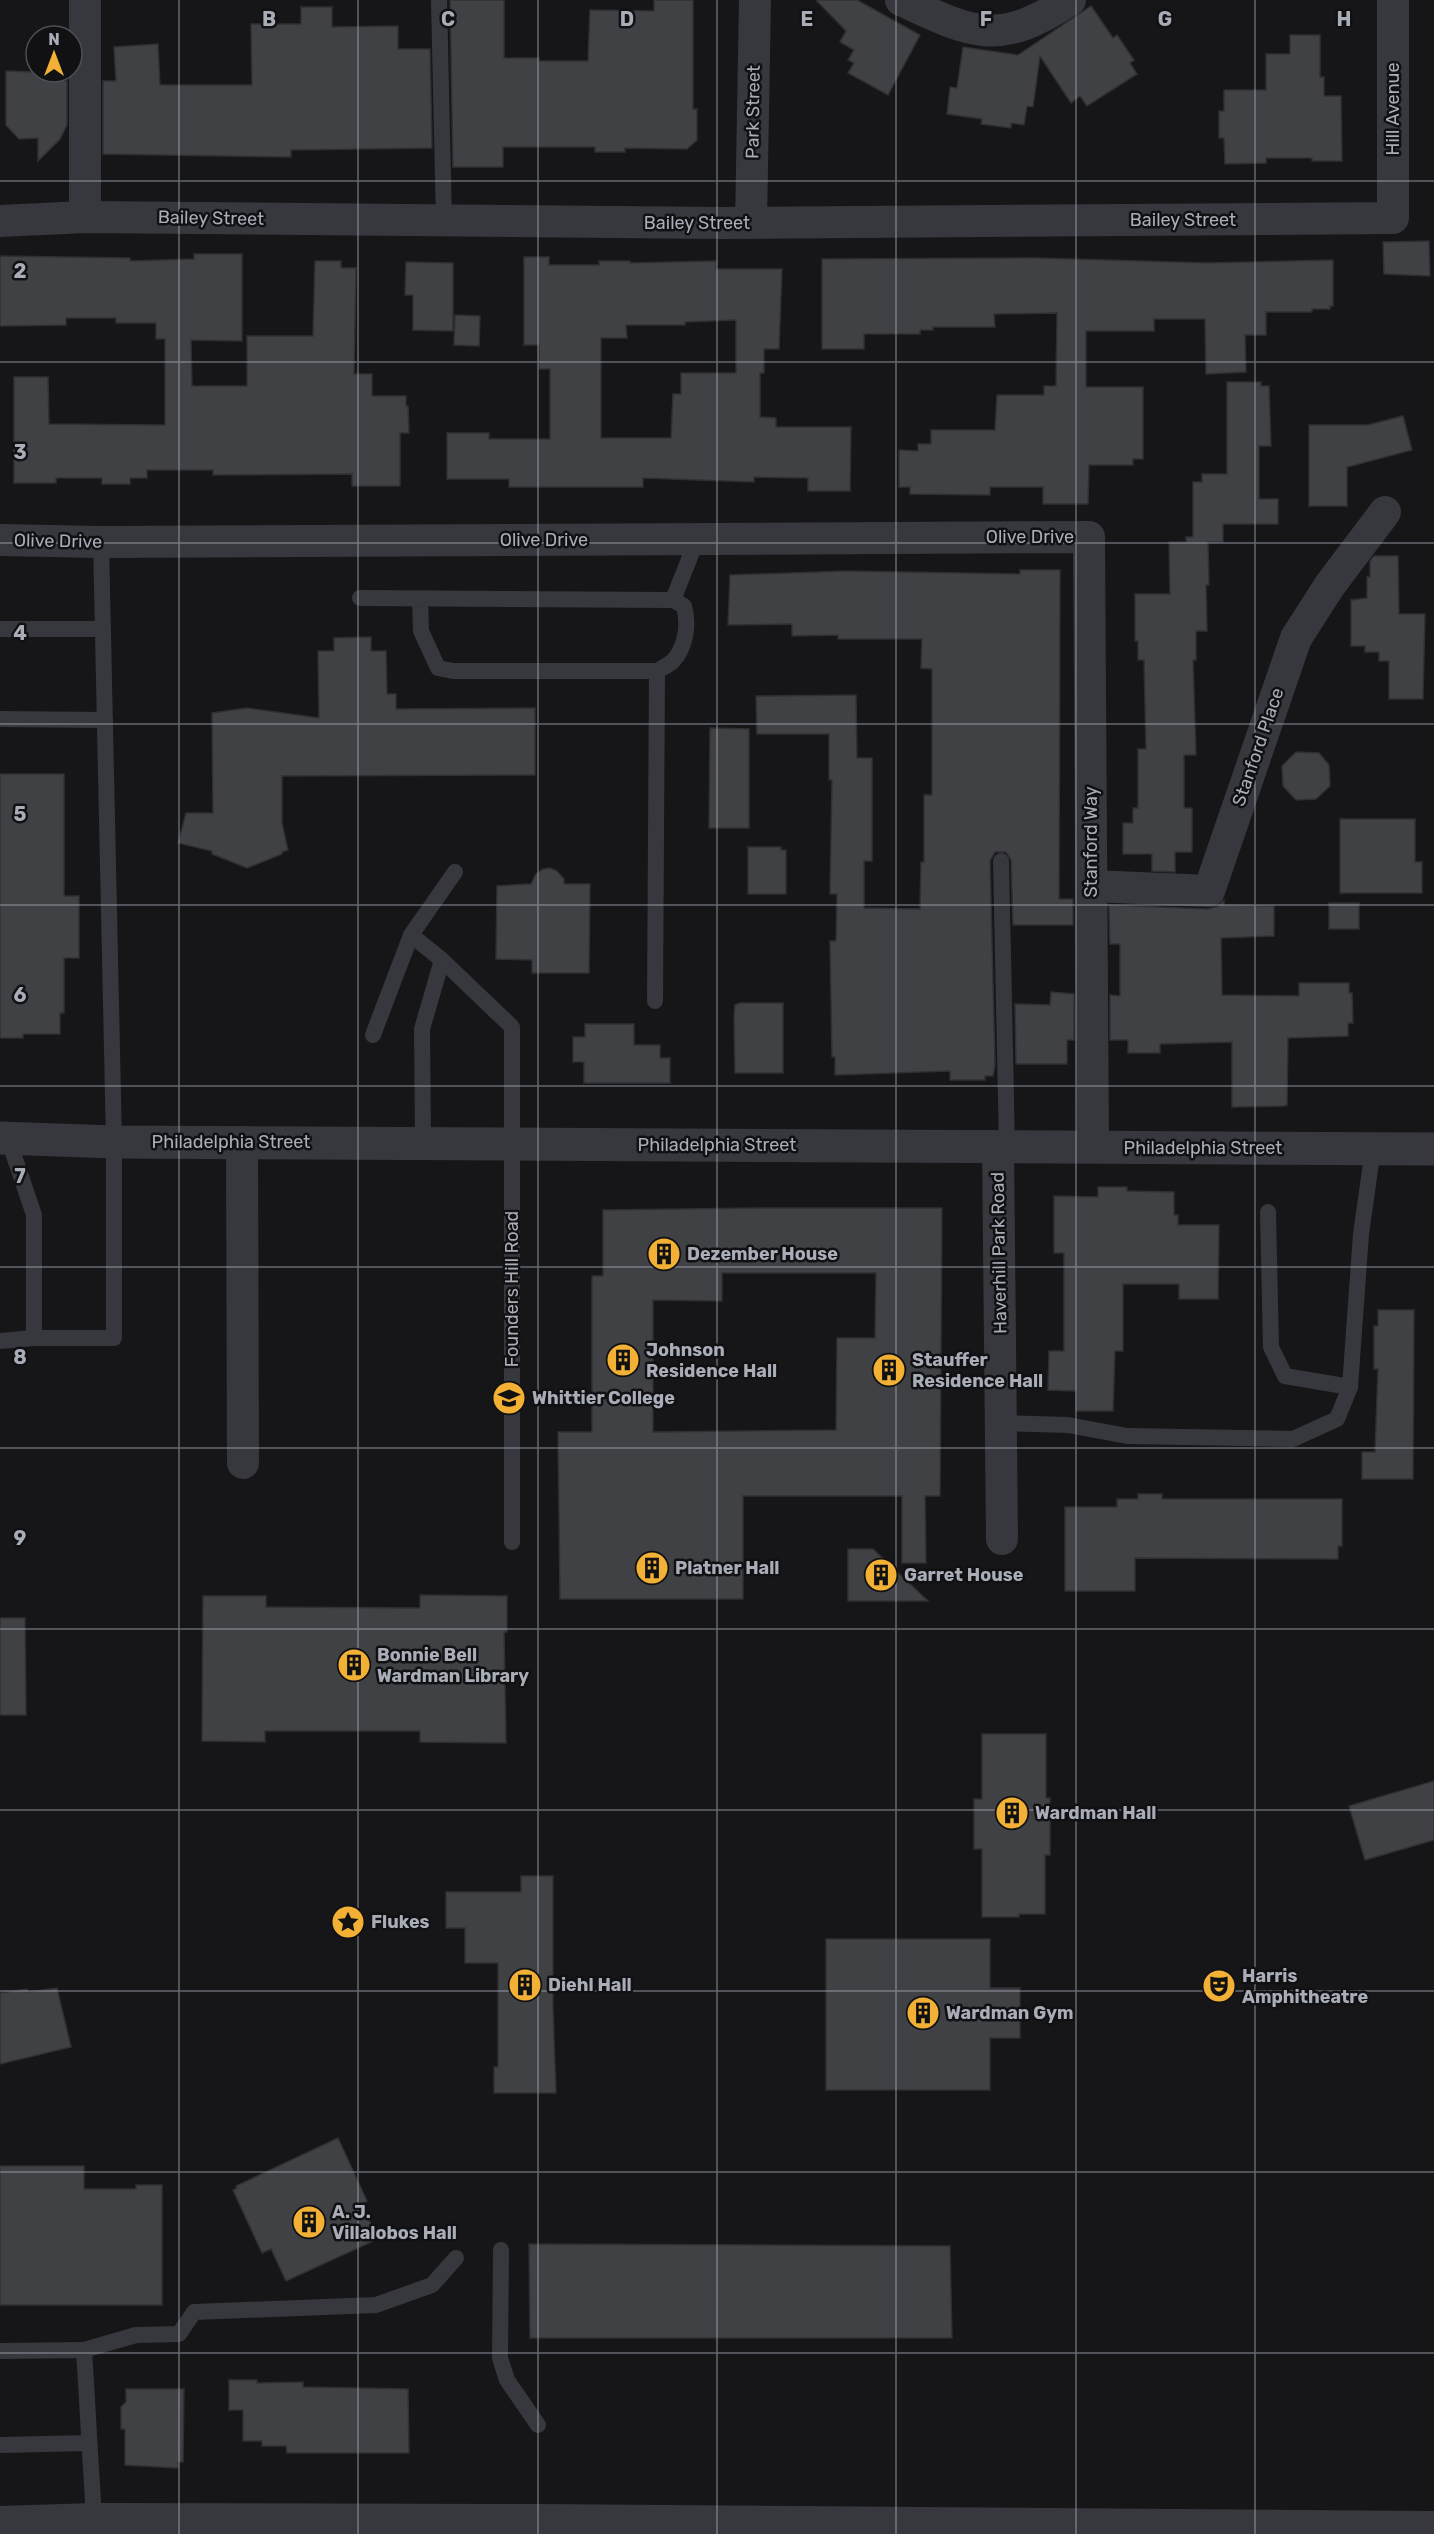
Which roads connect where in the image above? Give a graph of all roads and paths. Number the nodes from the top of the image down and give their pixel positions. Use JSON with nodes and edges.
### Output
{"nodes":[{"id":1,"x":85,"y":0,"type":"edge"},
{"id":2,"x":439,"y":0,"type":"edge"},
{"id":3,"x":755,"y":0,"type":"edge"},
{"id":4,"x":901,"y":0,"type":"edge"},
{"id":5,"x":1070,"y":0,"type":"edge"},
{"id":6,"x":1393,"y":0,"type":"edge"},
{"id":7,"x":85,"y":217,"type":"junction"},
{"id":8,"x":1393,"y":218,"type":"joint"},
{"id":9,"x":0,"y":221,"type":"edge"},
{"id":10,"x":444,"y":221,"type":"junction"},
{"id":11,"x":751,"y":223,"type":"junction"},
{"id":12,"x":1385,"y":512,"type":"dead end"},
{"id":13,"x":1089,"y":537,"type":"joint"},
{"id":14,"x":697,"y":539,"type":"junction"},
{"id":15,"x":0,"y":540,"type":"edge"},
{"id":16,"x":101,"y":542,"type":"junction"},
{"id":17,"x":360,"y":598,"type":"dead end"},
{"id":18,"x":420,"y":599,"type":"junction"},
{"id":19,"x":672,"y":600,"type":"junction"},
{"id":20,"x":0,"y":629,"type":"edge"},
{"id":21,"x":103,"y":629,"type":"junction"},
{"id":22,"x":657,"y":672,"type":"junction"},
{"id":23,"x":0,"y":719,"type":"edge"},
{"id":24,"x":105,"y":720,"type":"junction"},
{"id":25,"x":1001,"y":861,"type":"dead end"},
{"id":26,"x":455,"y":872,"type":"dead end"},
{"id":27,"x":1092,"y":886,"type":"junction"},
{"id":28,"x":411,"y":935,"type":"junction"},
{"id":29,"x":442,"y":960,"type":"junction"},
{"id":30,"x":655,"y":1001,"type":"dead end"},
{"id":31,"x":373,"y":1035,"type":"dead end"},
{"id":32,"x":4,"y":1138,"type":"edge"},
{"id":33,"x":114,"y":1142,"type":"junction"},
{"id":34,"x":242,"y":1142,"type":"junction"},
{"id":35,"x":423,"y":1143,"type":"junction"},
{"id":36,"x":513,"y":1144,"type":"junction"},
{"id":37,"x":1003,"y":1147,"type":"junction"},
{"id":38,"x":1093,"y":1147,"type":"junction"},
{"id":39,"x":1373,"y":1149,"type":"junction"},
{"id":40,"x":1434,"y":1149,"type":"edge"},
{"id":41,"x":1268,"y":1212,"type":"dead end"},
{"id":42,"x":34,"y":1338,"type":"junction"},
{"id":43,"x":0,"y":1341,"type":"edge"},
{"id":44,"x":1350,"y":1387,"type":"junction"},
{"id":45,"x":1001,"y":1423,"type":"junction"},
{"id":46,"x":243,"y":1462,"type":"dead end"},
{"id":47,"x":1002,"y":1539,"type":"dead end"},
{"id":48,"x":512,"y":1542,"type":"dead end"},
{"id":49,"x":501,"y":2250,"type":"dead end"},
{"id":50,"x":456,"y":2258,"type":"dead end"},
{"id":51,"x":84,"y":2350,"type":"junction"},
{"id":52,"x":0,"y":2351,"type":"edge"},
{"id":53,"x":538,"y":2425,"type":"dead end"},
{"id":54,"x":89,"y":2443,"type":"junction"},
{"id":55,"x":0,"y":2445,"type":"edge"},
{"id":56,"x":94,"y":2519,"type":"junction"},
{"id":57,"x":0,"y":2522,"type":"edge"},
{"id":58,"x":481,"y":2527,"type":"edge"},
{"id":59,"x":1434,"y":2527,"type":"edge"},
{"id":60,"x":1227,"y":2530,"type":"edge"}],
"edges":[{"from":1,"to":7,"type":"street"},
{"from":2,"to":10,"type":"lane"},
{"from":3,"to":11,"type":"street","name":"Park Street"},
{"from":4,"to":5,"type":"street"},
{"from":6,"to":8,"type":"street","name":"Hill Avenue"},
{"from":7,"to":9,"type":"street","name":"Bailey Street"},
{"from":7,"to":10,"type":"street","name":"Bailey Street"},
{"from":8,"to":11,"type":"street","name":"Bailey Street"},
{"from":10,"to":11,"type":"street","name":"Bailey Street"},
{"from":12,"to":27,"type":"street","name":"Stanford Place"},
{"from":13,"to":14,"type":"street","name":"Olive Drive"},
{"from":13,"to":27,"type":"street","name":"Stanford Way"},
{"from":14,"to":16,"type":"street","name":"Olive Drive"},
{"from":14,"to":19,"type":"lane"},
{"from":15,"to":16,"type":"street","name":"Olive Drive"},
{"from":16,"to":21,"type":"lane"},
{"from":17,"to":18,"type":"lane"},
{"from":18,"to":19,"type":"lane"},
{"from":18,"to":22,"type":"lane"},
{"from":19,"to":22,"type":"lane"},
{"from":20,"to":21,"type":"lane"},
{"from":21,"to":24,"type":"lane"},
{"from":22,"to":30,"type":"lane"},
{"from":23,"to":24,"type":"lane"},
{"from":24,"to":33,"type":"lane"},
{"from":25,"to":37,"type":"lane"},
{"from":26,"to":28,"type":"lane"},
{"from":27,"to":38,"type":"street","name":"Stanford Way"},
{"from":28,"to":29,"type":"lane","name":"Founders Hill Road"},
{"from":28,"to":31,"type":"lane"},
{"from":29,"to":35,"type":"lane"},
{"from":29,"to":36,"type":"lane","name":"Founders Hill Road"},
{"from":32,"to":33,"type":"street","name":"Philadelphia Street"},
{"from":32,"to":42,"type":"lane"},
{"from":33,"to":34,"type":"street","name":"Philadelphia Street"},
{"from":33,"to":42,"type":"lane"},
{"from":34,"to":35,"type":"street","name":"Philadelphia Street"},
{"from":34,"to":46,"type":"street"},
{"from":35,"to":36,"type":"street","name":"Philadelphia Street"},
{"from":36,"to":37,"type":"street","name":"Philadelphia Street"},
{"from":36,"to":48,"type":"lane","name":"Founders Hill Road"},
{"from":37,"to":38,"type":"street","name":"Philadelphia Street"},
{"from":37,"to":45,"type":"street","name":"Haverhill Park Road"},
{"from":38,"to":39,"type":"street","name":"Philadelphia Street"},
{"from":39,"to":40,"type":"street","name":"Philadelphia Street"},
{"from":39,"to":44,"type":"lane"},
{"from":41,"to":44,"type":"lane"},
{"from":42,"to":43,"type":"lane"},
{"from":44,"to":45,"type":"lane"},
{"from":45,"to":47,"type":"street","name":"Haverhill Park Road"},
{"from":49,"to":53,"type":"lane"},
{"from":50,"to":51,"type":"lane"},
{"from":51,"to":52,"type":"lane"},
{"from":51,"to":54,"type":"lane"},
{"from":54,"to":55,"type":"lane"},
{"from":54,"to":56,"type":"lane"},
{"from":56,"to":57,"type":"street"},
{"from":56,"to":58,"type":"street"},
{"from":58,"to":60,"type":"street"},
{"from":59,"to":60,"type":"street"}]}
